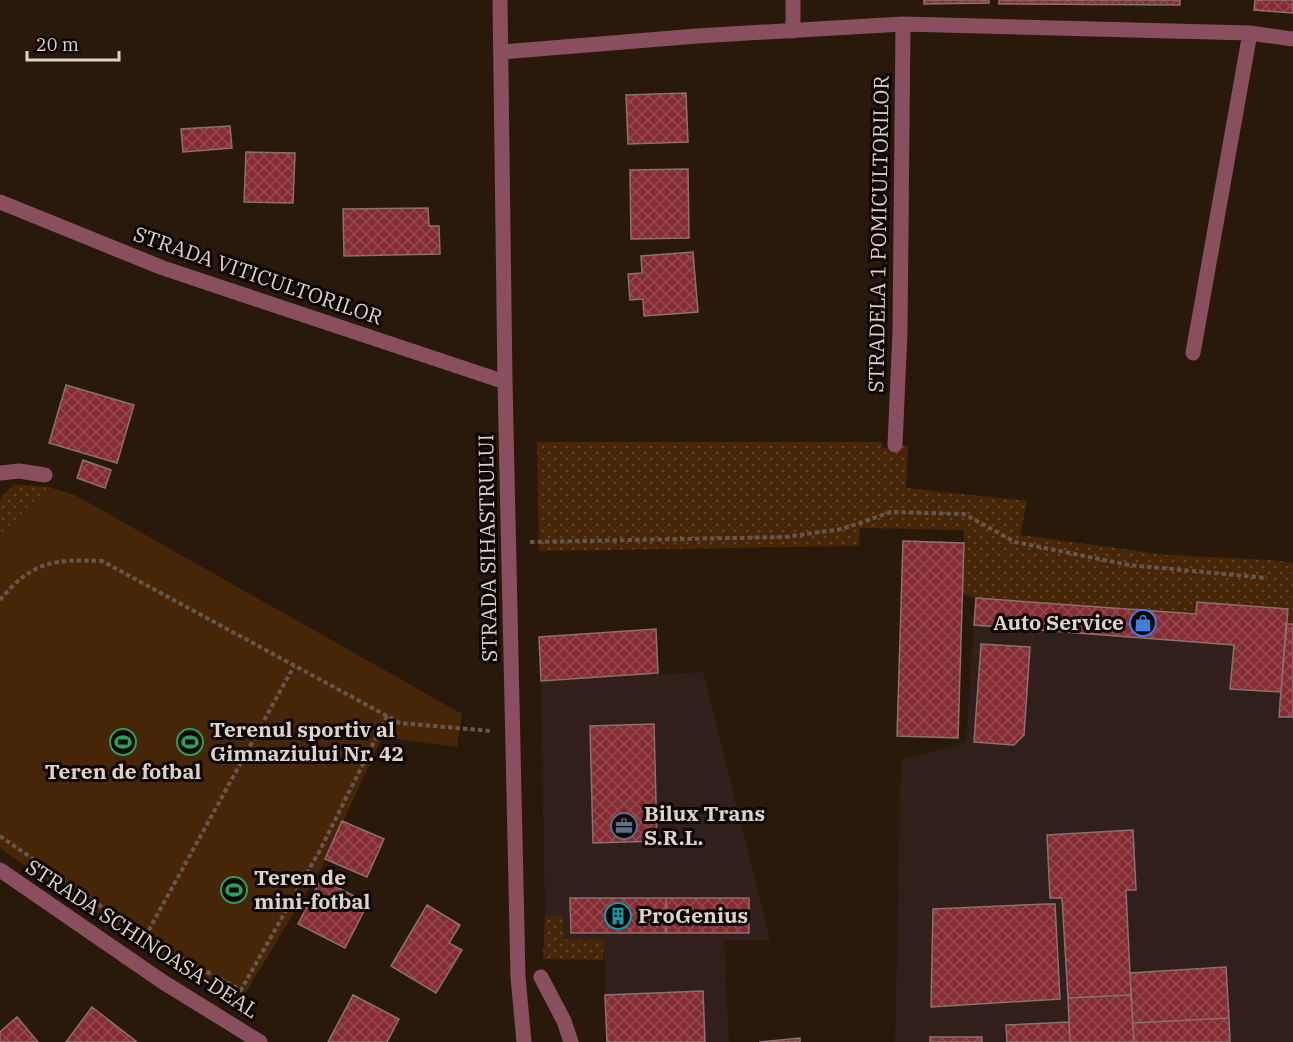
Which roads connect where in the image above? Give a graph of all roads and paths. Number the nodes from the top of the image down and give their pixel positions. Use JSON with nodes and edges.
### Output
{"nodes":[{"id":1,"x":500,"y":0,"type":"edge"},
{"id":2,"x":793,"y":0,"type":"edge"},
{"id":3,"x":903,"y":24,"type":"junction"},
{"id":4,"x":793,"y":30,"type":"junction"},
{"id":5,"x":1250,"y":33,"type":"junction"},
{"id":6,"x":1293,"y":39,"type":"edge"},
{"id":7,"x":501,"y":52,"type":"junction"},
{"id":8,"x":0,"y":202,"type":"edge"},
{"id":9,"x":1193,"y":353,"type":"dead end"},
{"id":10,"x":505,"y":382,"type":"junction"},
{"id":11,"x":895,"y":444,"type":"dead end"},
{"id":12,"x":0,"y":473,"type":"edge"},
{"id":13,"x":45,"y":475,"type":"dead end"},
{"id":14,"x":509,"y":542,"type":"junction"},
{"id":15,"x":1267,"y":578,"type":"dead end"},
{"id":16,"x":0,"y":600,"type":"edge"},
{"id":17,"x":294,"y":666,"type":"junction"},
{"id":18,"x":387,"y":716,"type":"junction"},
{"id":19,"x":513,"y":733,"type":"junction"},
{"id":20,"x":0,"y":836,"type":"edge"},
{"id":21,"x":0,"y":870,"type":"edge"},
{"id":22,"x":145,"y":937,"type":"junction"},
{"id":23,"x":541,"y":977,"type":"dead end"},
{"id":24,"x":260,"y":1042,"type":"edge"},
{"id":25,"x":524,"y":1042,"type":"edge"},
{"id":26,"x":571,"y":1042,"type":"edge"}],
"edges":[{"from":1,"to":7,"type":"street","name":"STRADA SIHASTRULUI"},
{"from":2,"to":4,"type":"street"},
{"from":3,"to":4,"type":"street"},
{"from":3,"to":5,"type":"street"},
{"from":3,"to":11,"type":"street","name":"STRADELA 1 POMICULTORILOR"},
{"from":4,"to":7,"type":"street"},
{"from":5,"to":6,"type":"street"},
{"from":5,"to":9,"type":"street"},
{"from":7,"to":10,"type":"street","name":"STRADA SIHASTRULUI"},
{"from":8,"to":10,"type":"street","name":"STRADA VITICULTORILOR"},
{"from":10,"to":14,"type":"street","name":"STRADA SIHASTRULUI"},
{"from":12,"to":13,"type":"street"},
{"from":14,"to":15,"type":"path"},
{"from":14,"to":19,"type":"street","name":"STRADA SIHASTRULUI"},
{"from":16,"to":17,"type":"path"},
{"from":17,"to":18,"type":"path"},
{"from":17,"to":22,"type":"path"},
{"from":18,"to":19,"type":"path"},
{"from":18,"to":22,"type":"path"},
{"from":19,"to":25,"type":"street","name":"STRADA SIHASTRULUI"},
{"from":20,"to":22,"type":"path"},
{"from":21,"to":24,"type":"street","name":"STRADA SCHINOASA-DEAL"},
{"from":23,"to":26,"type":"street"}]}
